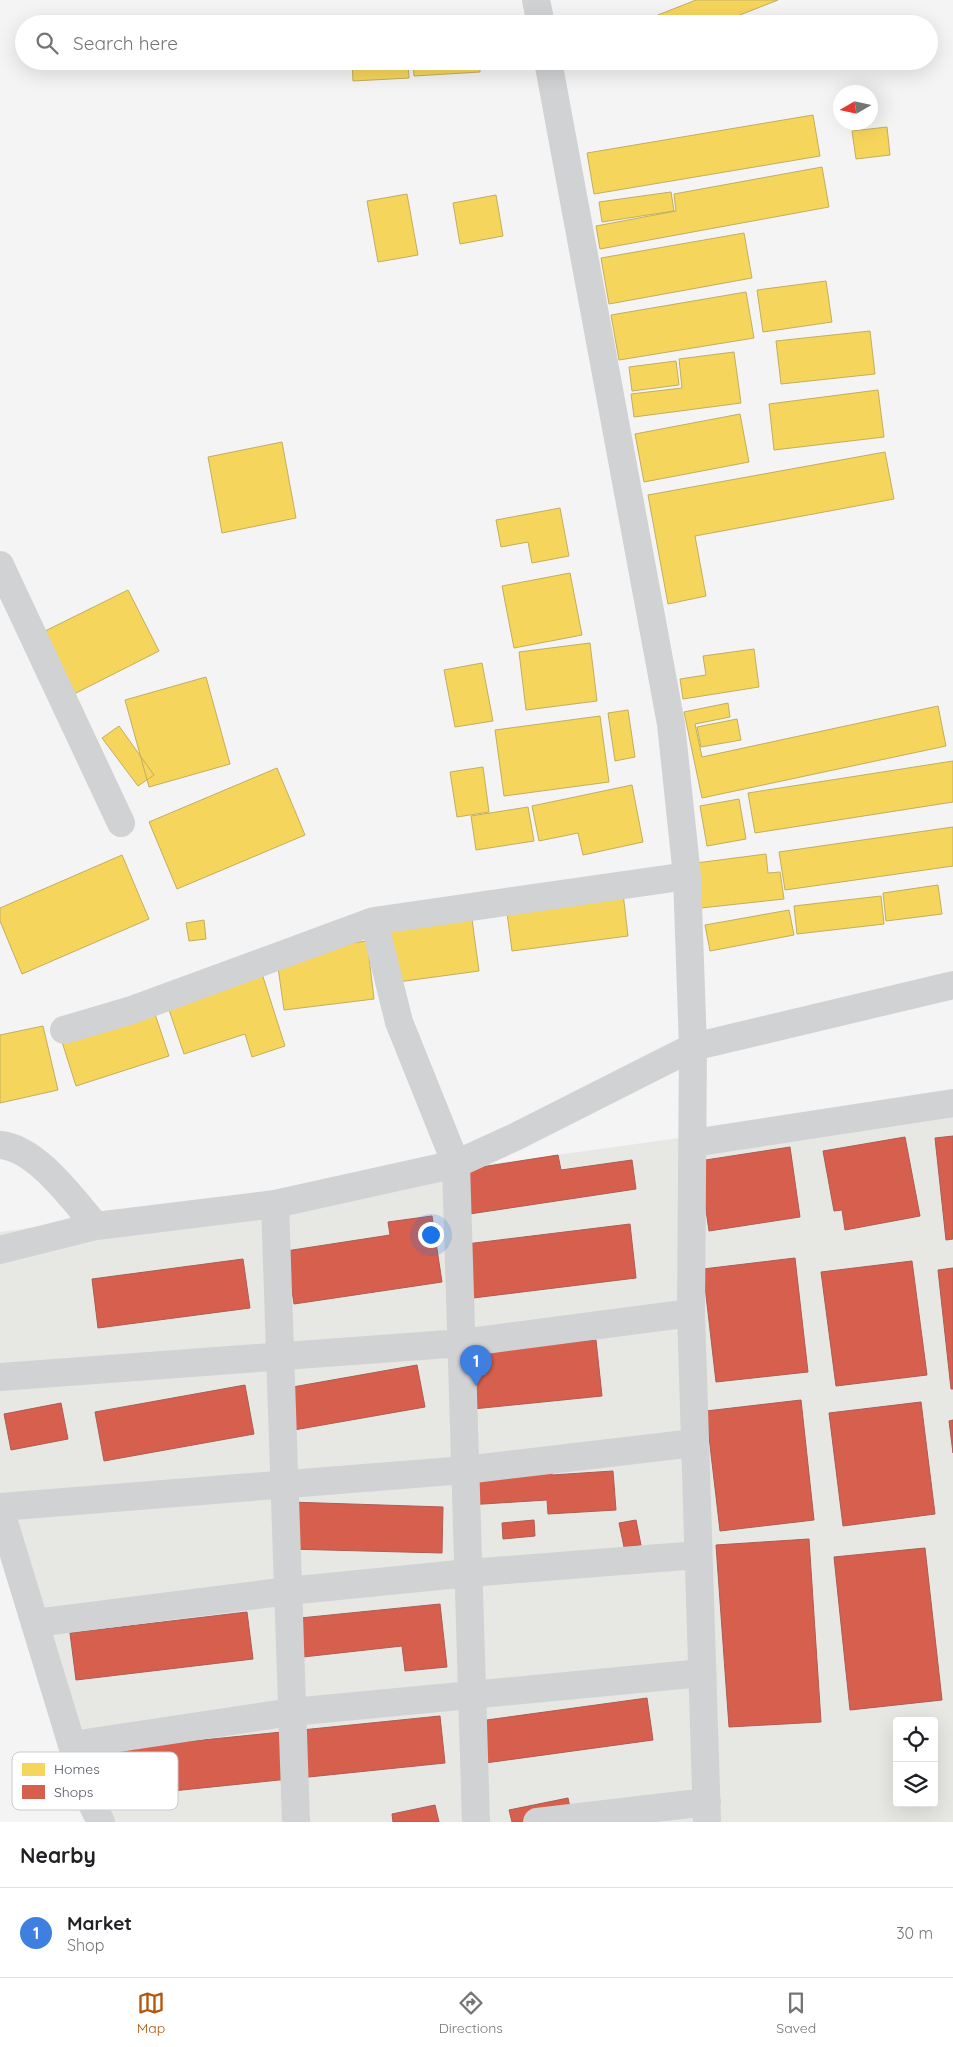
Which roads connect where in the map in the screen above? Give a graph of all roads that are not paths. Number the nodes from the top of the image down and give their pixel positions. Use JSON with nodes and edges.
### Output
{"nodes":[{"id":1,"x":536,"y":0,"type":"edge"},
{"id":2,"x":538,"y":15,"type":"edge"},
{"id":3,"x":550,"y":70,"type":"edge"},
{"id":4,"x":0,"y":565,"type":"edge"},
{"id":5,"x":121,"y":823,"type":"dead end"},
{"id":6,"x":687,"y":876,"type":"junction"},
{"id":7,"x":374,"y":921,"type":"junction"},
{"id":8,"x":953,"y":985,"type":"edge"},
{"id":9,"x":64,"y":1030,"type":"dead end"},
{"id":10,"x":693,"y":1047,"type":"junction"},
{"id":11,"x":953,"y":1103,"type":"edge"},
{"id":12,"x":693,"y":1143,"type":"junction"},
{"id":13,"x":0,"y":1145,"type":"edge"},
{"id":14,"x":456,"y":1164,"type":"junction"},
{"id":15,"x":275,"y":1204,"type":"junction"},
{"id":16,"x":96,"y":1226,"type":"junction"},
{"id":17,"x":0,"y":1250,"type":"edge"},
{"id":18,"x":691,"y":1313,"type":"junction"},
{"id":19,"x":462,"y":1343,"type":"junction"},
{"id":20,"x":280,"y":1357,"type":"junction"},
{"id":21,"x":0,"y":1377,"type":"edge"},
{"id":22,"x":694,"y":1443,"type":"junction"},
{"id":23,"x":465,"y":1470,"type":"junction"},
{"id":24,"x":284,"y":1483,"type":"junction"},
{"id":25,"x":0,"y":1508,"type":"edge"},
{"id":26,"x":698,"y":1555,"type":"junction"},
{"id":27,"x":469,"y":1573,"type":"junction"},
{"id":28,"x":288,"y":1591,"type":"junction"},
{"id":29,"x":35,"y":1622,"type":"junction"},
{"id":30,"x":702,"y":1673,"type":"junction"},
{"id":31,"x":472,"y":1694,"type":"junction"},
{"id":32,"x":292,"y":1712,"type":"junction"},
{"id":33,"x":72,"y":1745,"type":"junction"},
{"id":34,"x":74,"y":1752,"type":"edge"},
{"id":35,"x":95,"y":1810,"type":"edge"},
{"id":36,"x":707,"y":1812,"type":"edge"},
{"id":37,"x":101,"y":1822,"type":"edge"},
{"id":38,"x":296,"y":1822,"type":"edge"},
{"id":39,"x":476,"y":1822,"type":"edge"},
{"id":40,"x":537,"y":1822,"type":"edge"}],
"edges":[{"from":1,"to":2,"type":"street"},
{"from":3,"to":6,"type":"street"},
{"from":4,"to":5,"type":"street"},
{"from":6,"to":7,"type":"street"},
{"from":6,"to":10,"type":"street"},
{"from":7,"to":9,"type":"street"},
{"from":7,"to":14,"type":"street"},
{"from":8,"to":10,"type":"street"},
{"from":10,"to":12,"type":"street"},
{"from":10,"to":14,"type":"street"},
{"from":11,"to":12,"type":"street"},
{"from":12,"to":18,"type":"street"},
{"from":13,"to":16,"type":"street"},
{"from":14,"to":15,"type":"street"},
{"from":14,"to":19,"type":"street"},
{"from":15,"to":16,"type":"street"},
{"from":15,"to":20,"type":"street"},
{"from":16,"to":17,"type":"street"},
{"from":18,"to":19,"type":"street"},
{"from":18,"to":22,"type":"street"},
{"from":19,"to":20,"type":"street"},
{"from":19,"to":23,"type":"street"},
{"from":20,"to":21,"type":"street"},
{"from":20,"to":24,"type":"street"},
{"from":22,"to":23,"type":"street"},
{"from":22,"to":26,"type":"street"},
{"from":23,"to":24,"type":"street"},
{"from":23,"to":27,"type":"street"},
{"from":24,"to":25,"type":"street"},
{"from":24,"to":28,"type":"street"},
{"from":25,"to":29,"type":"street"},
{"from":26,"to":27,"type":"street"},
{"from":26,"to":30,"type":"street"},
{"from":27,"to":28,"type":"street"},
{"from":27,"to":31,"type":"street"},
{"from":28,"to":29,"type":"street"},
{"from":28,"to":32,"type":"street"},
{"from":29,"to":33,"type":"street"},
{"from":30,"to":31,"type":"street"},
{"from":30,"to":36,"type":"street"},
{"from":31,"to":32,"type":"street"},
{"from":31,"to":39,"type":"street"},
{"from":32,"to":33,"type":"street"},
{"from":32,"to":38,"type":"street"},
{"from":33,"to":34,"type":"street"},
{"from":35,"to":37,"type":"street"},
{"from":36,"to":40,"type":"street"}]}
